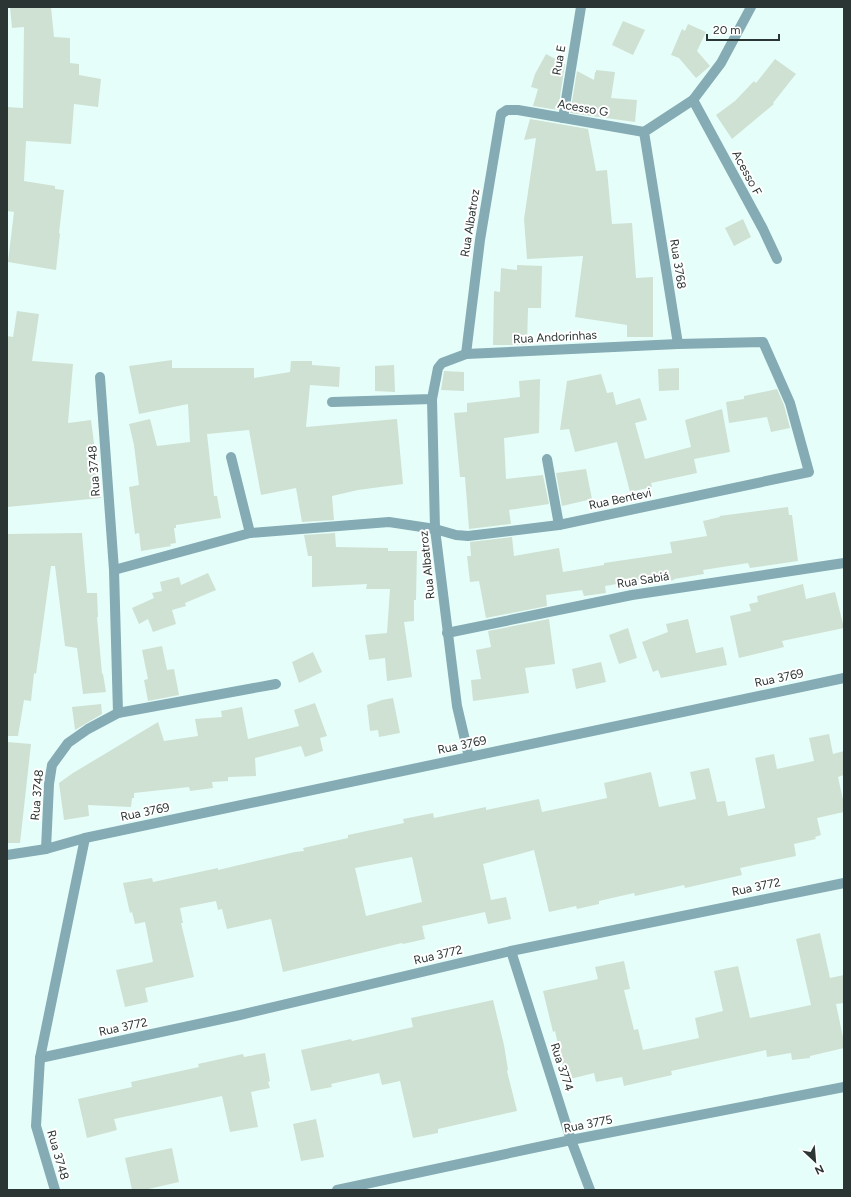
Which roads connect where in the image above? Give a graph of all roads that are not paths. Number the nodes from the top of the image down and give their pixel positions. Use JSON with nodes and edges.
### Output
{"nodes":[{"id":1,"x":581,"y":7,"type":"edge"},
{"id":2,"x":751,"y":7,"type":"edge"},
{"id":3,"x":693,"y":100,"type":"junction"},
{"id":4,"x":518,"y":110,"type":"joint"},
{"id":5,"x":563,"y":118,"type":"junction"},
{"id":6,"x":644,"y":132,"type":"junction"},
{"id":7,"x":777,"y":259,"type":"dead end"},
{"id":8,"x":678,"y":344,"type":"junction"},
{"id":9,"x":466,"y":354,"type":"junction"},
{"id":10,"x":438,"y":368,"type":"joint"},
{"id":11,"x":100,"y":377,"type":"dead end"},
{"id":12,"x":432,"y":399,"type":"junction"},
{"id":13,"x":332,"y":402,"type":"dead end"},
{"id":14,"x":231,"y":457,"type":"dead end"},
{"id":15,"x":547,"y":460,"type":"dead end"},
{"id":16,"x":559,"y":525,"type":"junction"},
{"id":17,"x":435,"y":528,"type":"junction"},
{"id":18,"x":250,"y":533,"type":"junction"},
{"id":19,"x":844,"y":563,"type":"edge"},
{"id":20,"x":114,"y":570,"type":"junction"},
{"id":21,"x":447,"y":633,"type":"junction"},
{"id":22,"x":844,"y":678,"type":"edge"},
{"id":23,"x":276,"y":684,"type":"dead end"},
{"id":24,"x":118,"y":713,"type":"junction"},
{"id":25,"x":469,"y":757,"type":"junction"},
{"id":26,"x":85,"y":838,"type":"junction"},
{"id":27,"x":46,"y":848,"type":"junction"},
{"id":28,"x":7,"y":855,"type":"edge"},
{"id":29,"x":844,"y":883,"type":"edge"},
{"id":30,"x":511,"y":951,"type":"junction"},
{"id":31,"x":40,"y":1058,"type":"junction"},
{"id":32,"x":844,"y":1087,"type":"edge"},
{"id":33,"x":571,"y":1140,"type":"junction"},
{"id":34,"x":55,"y":1190,"type":"edge"},
{"id":35,"x":337,"y":1190,"type":"edge"},
{"id":36,"x":590,"y":1190,"type":"edge"}],
"edges":[{"from":1,"to":5,"type":"street","name":"Rua E"},
{"from":2,"to":3,"type":"street"},
{"from":3,"to":6,"type":"street"},
{"from":3,"to":7,"type":"street","name":"Acesso F"},
{"from":4,"to":5,"type":"street","name":"Acesso G"},
{"from":4,"to":9,"type":"street","name":"Rua Albatroz"},
{"from":5,"to":6,"type":"street","name":"Acesso G"},
{"from":6,"to":8,"type":"street","name":"Rua 3768"},
{"from":8,"to":9,"type":"street","name":"Rua Andorinhas"},
{"from":8,"to":16,"type":"street","name":"Rua Bentevi"},
{"from":9,"to":10,"type":"street","name":"Rua Andorinhas"},
{"from":10,"to":12,"type":"street","name":"Rua Albatroz"},
{"from":11,"to":20,"type":"street","name":"Rua 3748"},
{"from":12,"to":13,"type":"street"},
{"from":12,"to":17,"type":"street","name":"Rua Albatroz"},
{"from":14,"to":18,"type":"street"},
{"from":15,"to":16,"type":"street"},
{"from":16,"to":17,"type":"street","name":"Rua Bentevi"},
{"from":17,"to":18,"type":"street","name":"Rua Bentevi"},
{"from":17,"to":21,"type":"street","name":"Rua Albatroz"},
{"from":18,"to":20,"type":"street","name":"Rua Bentevi"},
{"from":19,"to":21,"type":"street","name":"Rua Sabiá"},
{"from":20,"to":24,"type":"street","name":"Rua 3748"},
{"from":21,"to":25,"type":"street","name":"Rua Albatroz"},
{"from":22,"to":25,"type":"street","name":"Rua 3769"},
{"from":23,"to":24,"type":"street"},
{"from":24,"to":27,"type":"street","name":"Rua 3748"},
{"from":25,"to":26,"type":"street","name":"Rua 3769"},
{"from":26,"to":27,"type":"street"},
{"from":26,"to":31,"type":"street","name":"Rua 3748"},
{"from":27,"to":28,"type":"street"},
{"from":29,"to":30,"type":"street","name":"Rua 3772"},
{"from":30,"to":31,"type":"street","name":"Rua 3772"},
{"from":30,"to":33,"type":"street","name":"Rua 3774"},
{"from":31,"to":34,"type":"street","name":"Rua 3748"},
{"from":32,"to":33,"type":"street","name":"Rua 3775"},
{"from":33,"to":35,"type":"street","name":"Rua 3775"},
{"from":33,"to":36,"type":"street","name":"Rua 3774"}]}
